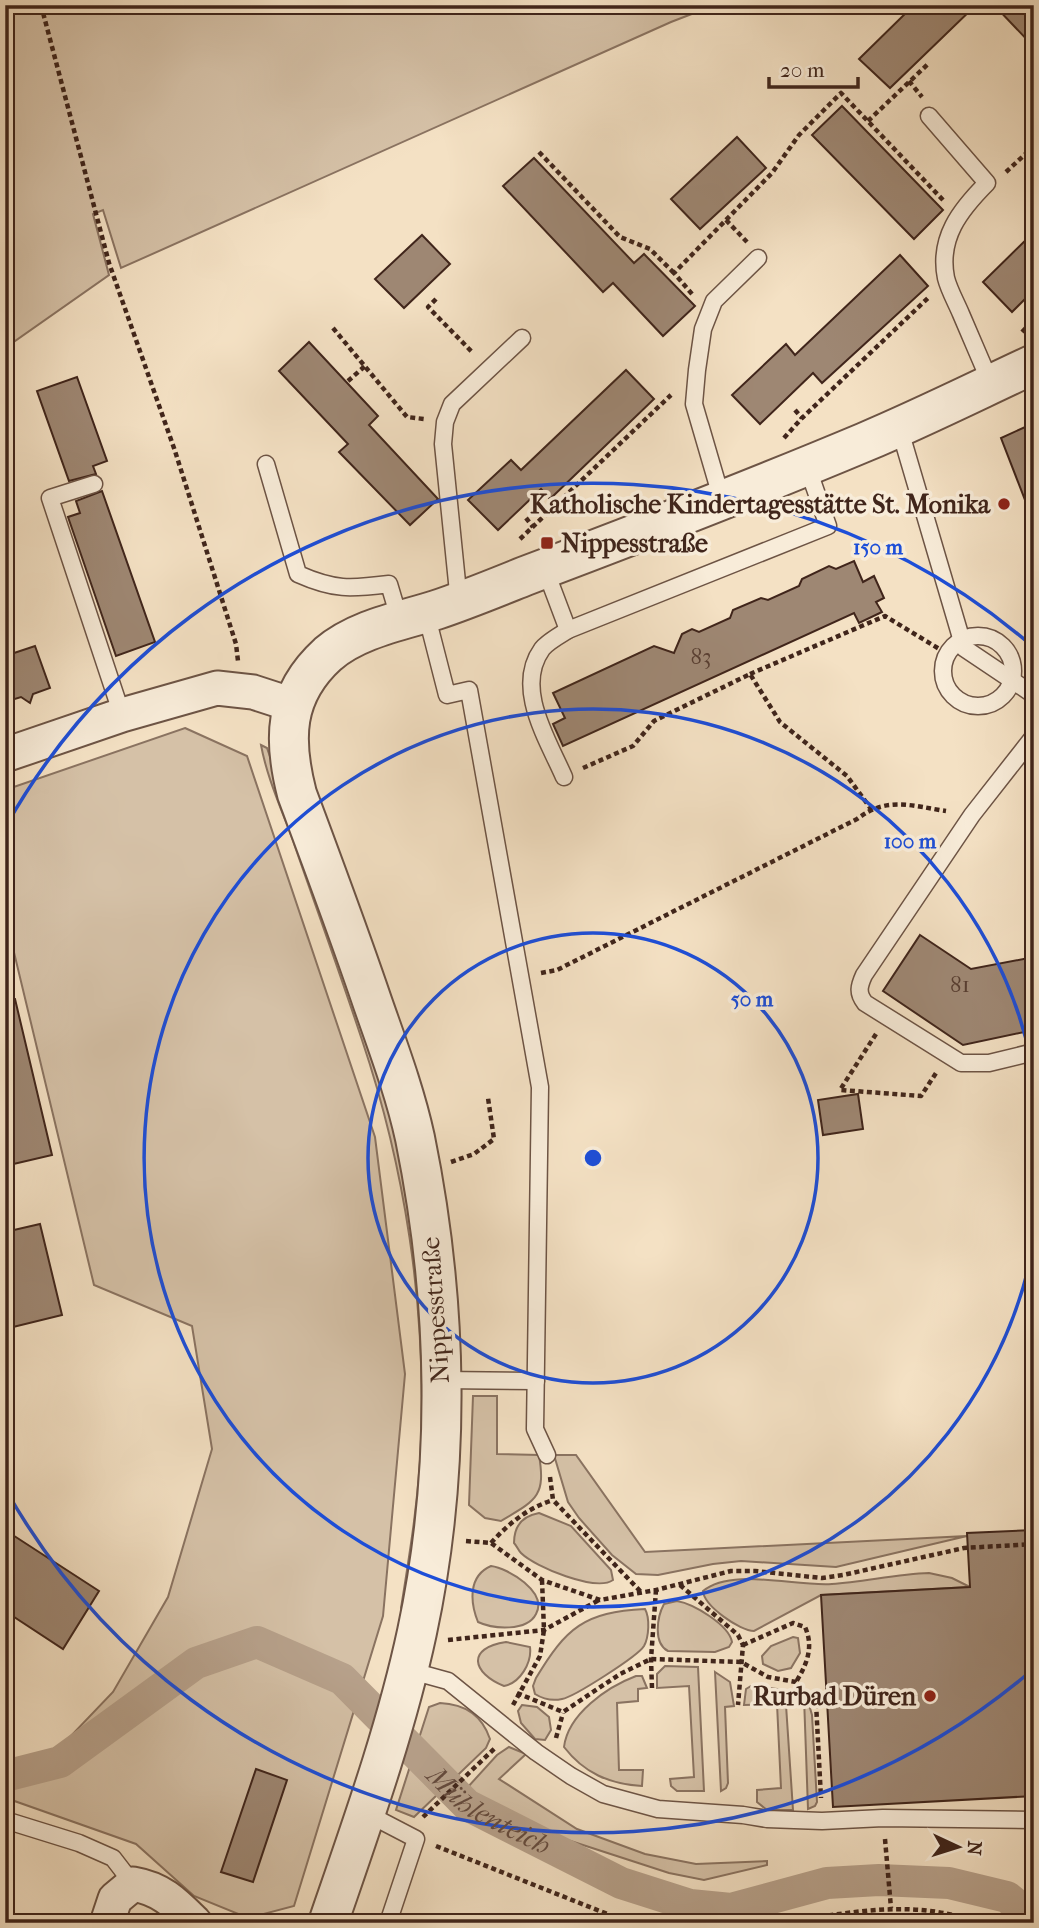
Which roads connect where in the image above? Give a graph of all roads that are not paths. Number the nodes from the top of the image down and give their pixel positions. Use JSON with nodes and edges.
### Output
{"nodes":[{"id":1,"x":929,"y":116,"type":"dead end"},
{"id":2,"x":758,"y":258,"type":"dead end"},
{"id":3,"x":522,"y":338,"type":"dead end"},
{"id":4,"x":1034,"y":364,"type":"edge"},
{"id":5,"x":991,"y":384,"type":"junction"},
{"id":6,"x":900,"y":427,"type":"junction"},
{"id":7,"x":266,"y":464,"type":"dead end"},
{"id":8,"x":800,"y":468,"type":"junction"},
{"id":9,"x":94,"y":484,"type":"dead end"},
{"id":10,"x":722,"y":500,"type":"junction"},
{"id":11,"x":534,"y":573,"type":"junction"},
{"id":12,"x":428,"y":612,"type":"junction"},
{"id":13,"x":568,"y":630,"type":"junction"},
{"id":14,"x":961,"y":639,"type":"junction"},
{"id":15,"x":1012,"y":681,"type":"junction"},
{"id":16,"x":1034,"y":695,"type":"edge"},
{"id":17,"x":293,"y":705,"type":"junction"},
{"id":18,"x":122,"y":715,"type":"junction"},
{"id":19,"x":1034,"y":736,"type":"edge"},
{"id":20,"x":5,"y":755,"type":"edge"},
{"id":21,"x":564,"y":777,"type":"road end"},
{"id":22,"x":1034,"y":1052,"type":"edge"},
{"id":23,"x":442,"y":1380,"type":"junction"},
{"id":24,"x":536,"y":1381,"type":"junction"},
{"id":25,"x":547,"y":1455,"type":"dead end"},
{"id":26,"x":408,"y":1670,"type":"junction"},
{"id":27,"x":365,"y":1813,"type":"junction"},
{"id":28,"x":5,"y":1819,"type":"edge"},
{"id":29,"x":1034,"y":1820,"type":"edge"},
{"id":30,"x":133,"y":1884,"type":"junction"},
{"id":31,"x":107,"y":1923,"type":"edge"},
{"id":32,"x":195,"y":1923,"type":"edge"},
{"id":33,"x":328,"y":1923,"type":"edge"},
{"id":34,"x":388,"y":1923,"type":"edge"}],
"edges":[{"from":1,"to":5,"type":"lane"},
{"from":2,"to":10,"type":"lane"},
{"from":3,"to":12,"type":"lane"},
{"from":4,"to":5,"type":"street"},
{"from":5,"to":6,"type":"street"},
{"from":6,"to":8,"type":"street"},
{"from":6,"to":14,"type":"lane"},
{"from":7,"to":12,"type":"lane"},
{"from":8,"to":10,"type":"street"},
{"from":8,"to":13,"type":"lane"},
{"from":9,"to":18,"type":"lane"},
{"from":10,"to":11,"type":"street"},
{"from":11,"to":12,"type":"street"},
{"from":11,"to":13,"type":"lane"},
{"from":12,"to":17,"type":"street"},
{"from":12,"to":24,"type":"lane"},
{"from":13,"to":21,"type":"lane"},
{"from":14,"to":15,"type":"lane"},
{"from":14,"to":15,"type":"lane"},
{"from":14,"to":15,"type":"lane"},
{"from":15,"to":16,"type":"lane"},
{"from":17,"to":18,"type":"street"},
{"from":17,"to":23,"type":"street","name":"Nippesstraße"},
{"from":18,"to":20,"type":"street"},
{"from":19,"to":22,"type":"lane"},
{"from":23,"to":24,"type":"lane"},
{"from":23,"to":26,"type":"street","name":"Nippesstraße"},
{"from":24,"to":25,"type":"lane"},
{"from":26,"to":27,"type":"street","name":"Nippesstraße"},
{"from":26,"to":29,"type":"lane"},
{"from":27,"to":33,"type":"street","name":"Nippesstraße"},
{"from":27,"to":34,"type":"lane"},
{"from":28,"to":30,"type":"lane"},
{"from":30,"to":31,"type":"street"},
{"from":30,"to":32,"type":"street"}]}
